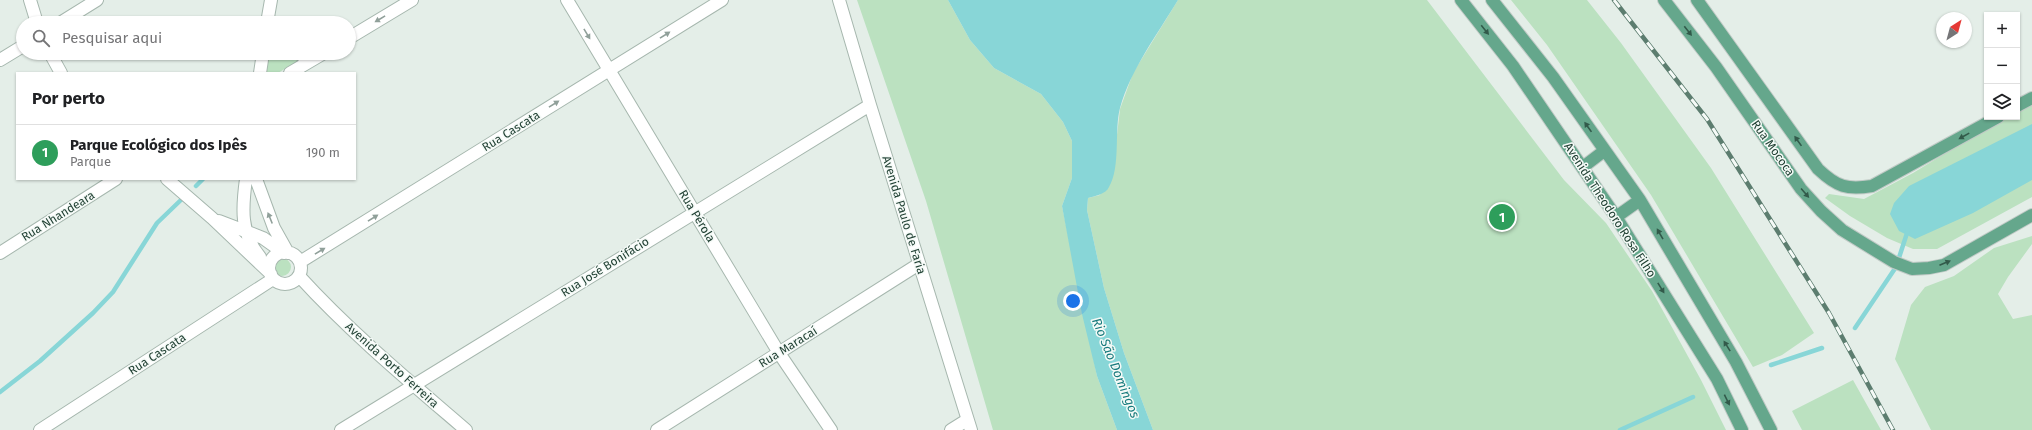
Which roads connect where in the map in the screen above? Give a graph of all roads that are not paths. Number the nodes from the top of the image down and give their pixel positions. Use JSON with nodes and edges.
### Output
{"nodes":[{"id":1,"x":30,"y":0,"type":"edge"},
{"id":2,"x":97,"y":0,"type":"edge"},
{"id":3,"x":270,"y":0,"type":"edge"},
{"id":4,"x":412,"y":0,"type":"edge"},
{"id":5,"x":567,"y":0,"type":"edge"},
{"id":6,"x":722,"y":0,"type":"edge"},
{"id":7,"x":839,"y":0,"type":"edge"},
{"id":8,"x":1461,"y":0,"type":"edge"},
{"id":9,"x":1492,"y":0,"type":"edge"},
{"id":10,"x":1664,"y":0,"type":"edge"},
{"id":11,"x":1697,"y":0,"type":"edge"},
{"id":12,"x":35,"y":16,"type":"edge"},
{"id":13,"x":71,"y":16,"type":"edge"},
{"id":14,"x":268,"y":16,"type":"edge"},
{"id":15,"x":356,"y":34,"type":"edge"},
{"id":16,"x":16,"y":50,"type":"edge"},
{"id":17,"x":0,"y":60,"type":"edge"},
{"id":18,"x":54,"y":60,"type":"edge"},
{"id":19,"x":262,"y":60,"type":"edge"},
{"id":20,"x":312,"y":60,"type":"edge"},
{"id":21,"x":608,"y":70,"type":"junction"},
{"id":22,"x":60,"y":72,"type":"edge"},
{"id":23,"x":260,"y":72,"type":"edge"},
{"id":24,"x":292,"y":72,"type":"edge"},
{"id":25,"x":2032,"y":98,"type":"edge"},
{"id":26,"x":2020,"y":104,"type":"edge"},
{"id":27,"x":870,"y":105,"type":"junction"},
{"id":28,"x":1993,"y":120,"type":"edge"},
{"id":29,"x":1604,"y":151,"type":"junction"},
{"id":30,"x":1583,"y":167,"type":"junction"},
{"id":31,"x":114,"y":180,"type":"edge"},
{"id":32,"x":168,"y":180,"type":"edge"},
{"id":33,"x":246,"y":180,"type":"edge"},
{"id":34,"x":256,"y":180,"type":"edge"},
{"id":35,"x":1640,"y":200,"type":"junction"},
{"id":36,"x":694,"y":212,"type":"junction"},
{"id":37,"x":2032,"y":215,"type":"edge"},
{"id":38,"x":1616,"y":216,"type":"junction"},
{"id":39,"x":212,"y":218,"type":"junction"},
{"id":40,"x":245,"y":232,"type":"junction"},
{"id":41,"x":0,"y":253,"type":"edge"},
{"id":42,"x":286,"y":253,"type":"junction"},
{"id":43,"x":300,"y":262,"type":"junction"},
{"id":44,"x":919,"y":264,"type":"junction"},
{"id":45,"x":272,"y":273,"type":"junction"},
{"id":46,"x":295,"y":280,"type":"junction"},
{"id":47,"x":779,"y":353,"type":"junction"},
{"id":48,"x":413,"y":385,"type":"junction"},
{"id":49,"x":969,"y":425,"type":"edge"},
{"id":50,"x":40,"y":430,"type":"edge"},
{"id":51,"x":341,"y":430,"type":"edge"},
{"id":52,"x":466,"y":430,"type":"edge"},
{"id":53,"x":657,"y":430,"type":"edge"},
{"id":54,"x":831,"y":430,"type":"edge"},
{"id":55,"x":951,"y":430,"type":"edge"},
{"id":56,"x":1742,"y":430,"type":"edge"},
{"id":57,"x":1771,"y":430,"type":"edge"}],
"edges":[{"from":1,"to":12,"type":"street"},
{"from":2,"to":13,"type":"street"},
{"from":3,"to":14,"type":"street"},
{"from":4,"to":15,"type":"street","one_way":true},
{"from":5,"to":21,"type":"street","name":"Rua Pérola","one_way":true},
{"from":21,"to":6,"type":"street","name":"Rua Cascata","one_way":true},
{"from":7,"to":27,"type":"street","name":"Avenida Paulo de Faria"},
{"from":8,"to":30,"type":"main road","name":"Avenida Theodoro Rosa Filho","one_way":true},
{"from":29,"to":9,"type":"main road","one_way":true},
{"from":10,"to":37,"type":"main road","name":"Rua Mococa","one_way":true},
{"from":28,"to":11,"type":"main road","name":"Rua Mococa","one_way":true},
{"from":16,"to":17,"type":"street"},
{"from":18,"to":22,"type":"street"},
{"from":19,"to":23,"type":"street"},
{"from":20,"to":24,"type":"street"},
{"from":21,"to":36,"type":"street","name":"Rua Pérola"},
{"from":43,"to":21,"type":"street","name":"Rua Cascata","one_way":true},
{"from":25,"to":26,"type":"main road"},
{"from":27,"to":36,"type":"street","name":"Rua José Bonifácio"},
{"from":27,"to":44,"type":"street","name":"Avenida Paulo de Faria"},
{"from":29,"to":30,"type":"main road"},
{"from":29,"to":35,"type":"main road"},
{"from":30,"to":38,"type":"main road","name":"Avenida Theodoro Rosa Filho"},
{"from":31,"to":41,"type":"street","name":"Rua Nhandeara"},
{"from":32,"to":39,"type":"street"},
{"from":33,"to":40,"type":"street"},
{"from":42,"to":34,"type":"street","one_way":true},
{"from":35,"to":38,"type":"main road"},
{"from":57,"to":35,"type":"main road","one_way":true},
{"from":36,"to":47,"type":"street","name":"Rua Pérola"},
{"from":36,"to":48,"type":"street","name":"Rua José Bonifácio"},
{"from":38,"to":56,"type":"main road","name":"Avenida Theodoro Rosa Filho","one_way":true},
{"from":39,"to":40,"type":"street"},
{"from":39,"to":45,"type":"street"},
{"from":40,"to":42,"type":"street"},
{"from":40,"to":45,"type":"street"},
{"from":42,"to":43,"type":"street"},
{"from":42,"to":45,"type":"street"},
{"from":43,"to":46,"type":"street"},
{"from":44,"to":47,"type":"street","name":"Rua Maracaí"},
{"from":44,"to":49,"type":"street","name":"Avenida Paulo de Faria"},
{"from":45,"to":46,"type":"street"},
{"from":45,"to":50,"type":"street","name":"Rua Cascata"},
{"from":46,"to":48,"type":"street","name":"Avenida Porto Ferreira"},
{"from":47,"to":53,"type":"street","name":"Rua Maracaí"},
{"from":47,"to":54,"type":"street","name":"Rua Pérola"},
{"from":48,"to":51,"type":"street","name":"Rua José Bonifácio"},
{"from":48,"to":52,"type":"street","name":"Avenida Porto Ferreira"},
{"from":49,"to":55,"type":"street"}]}
